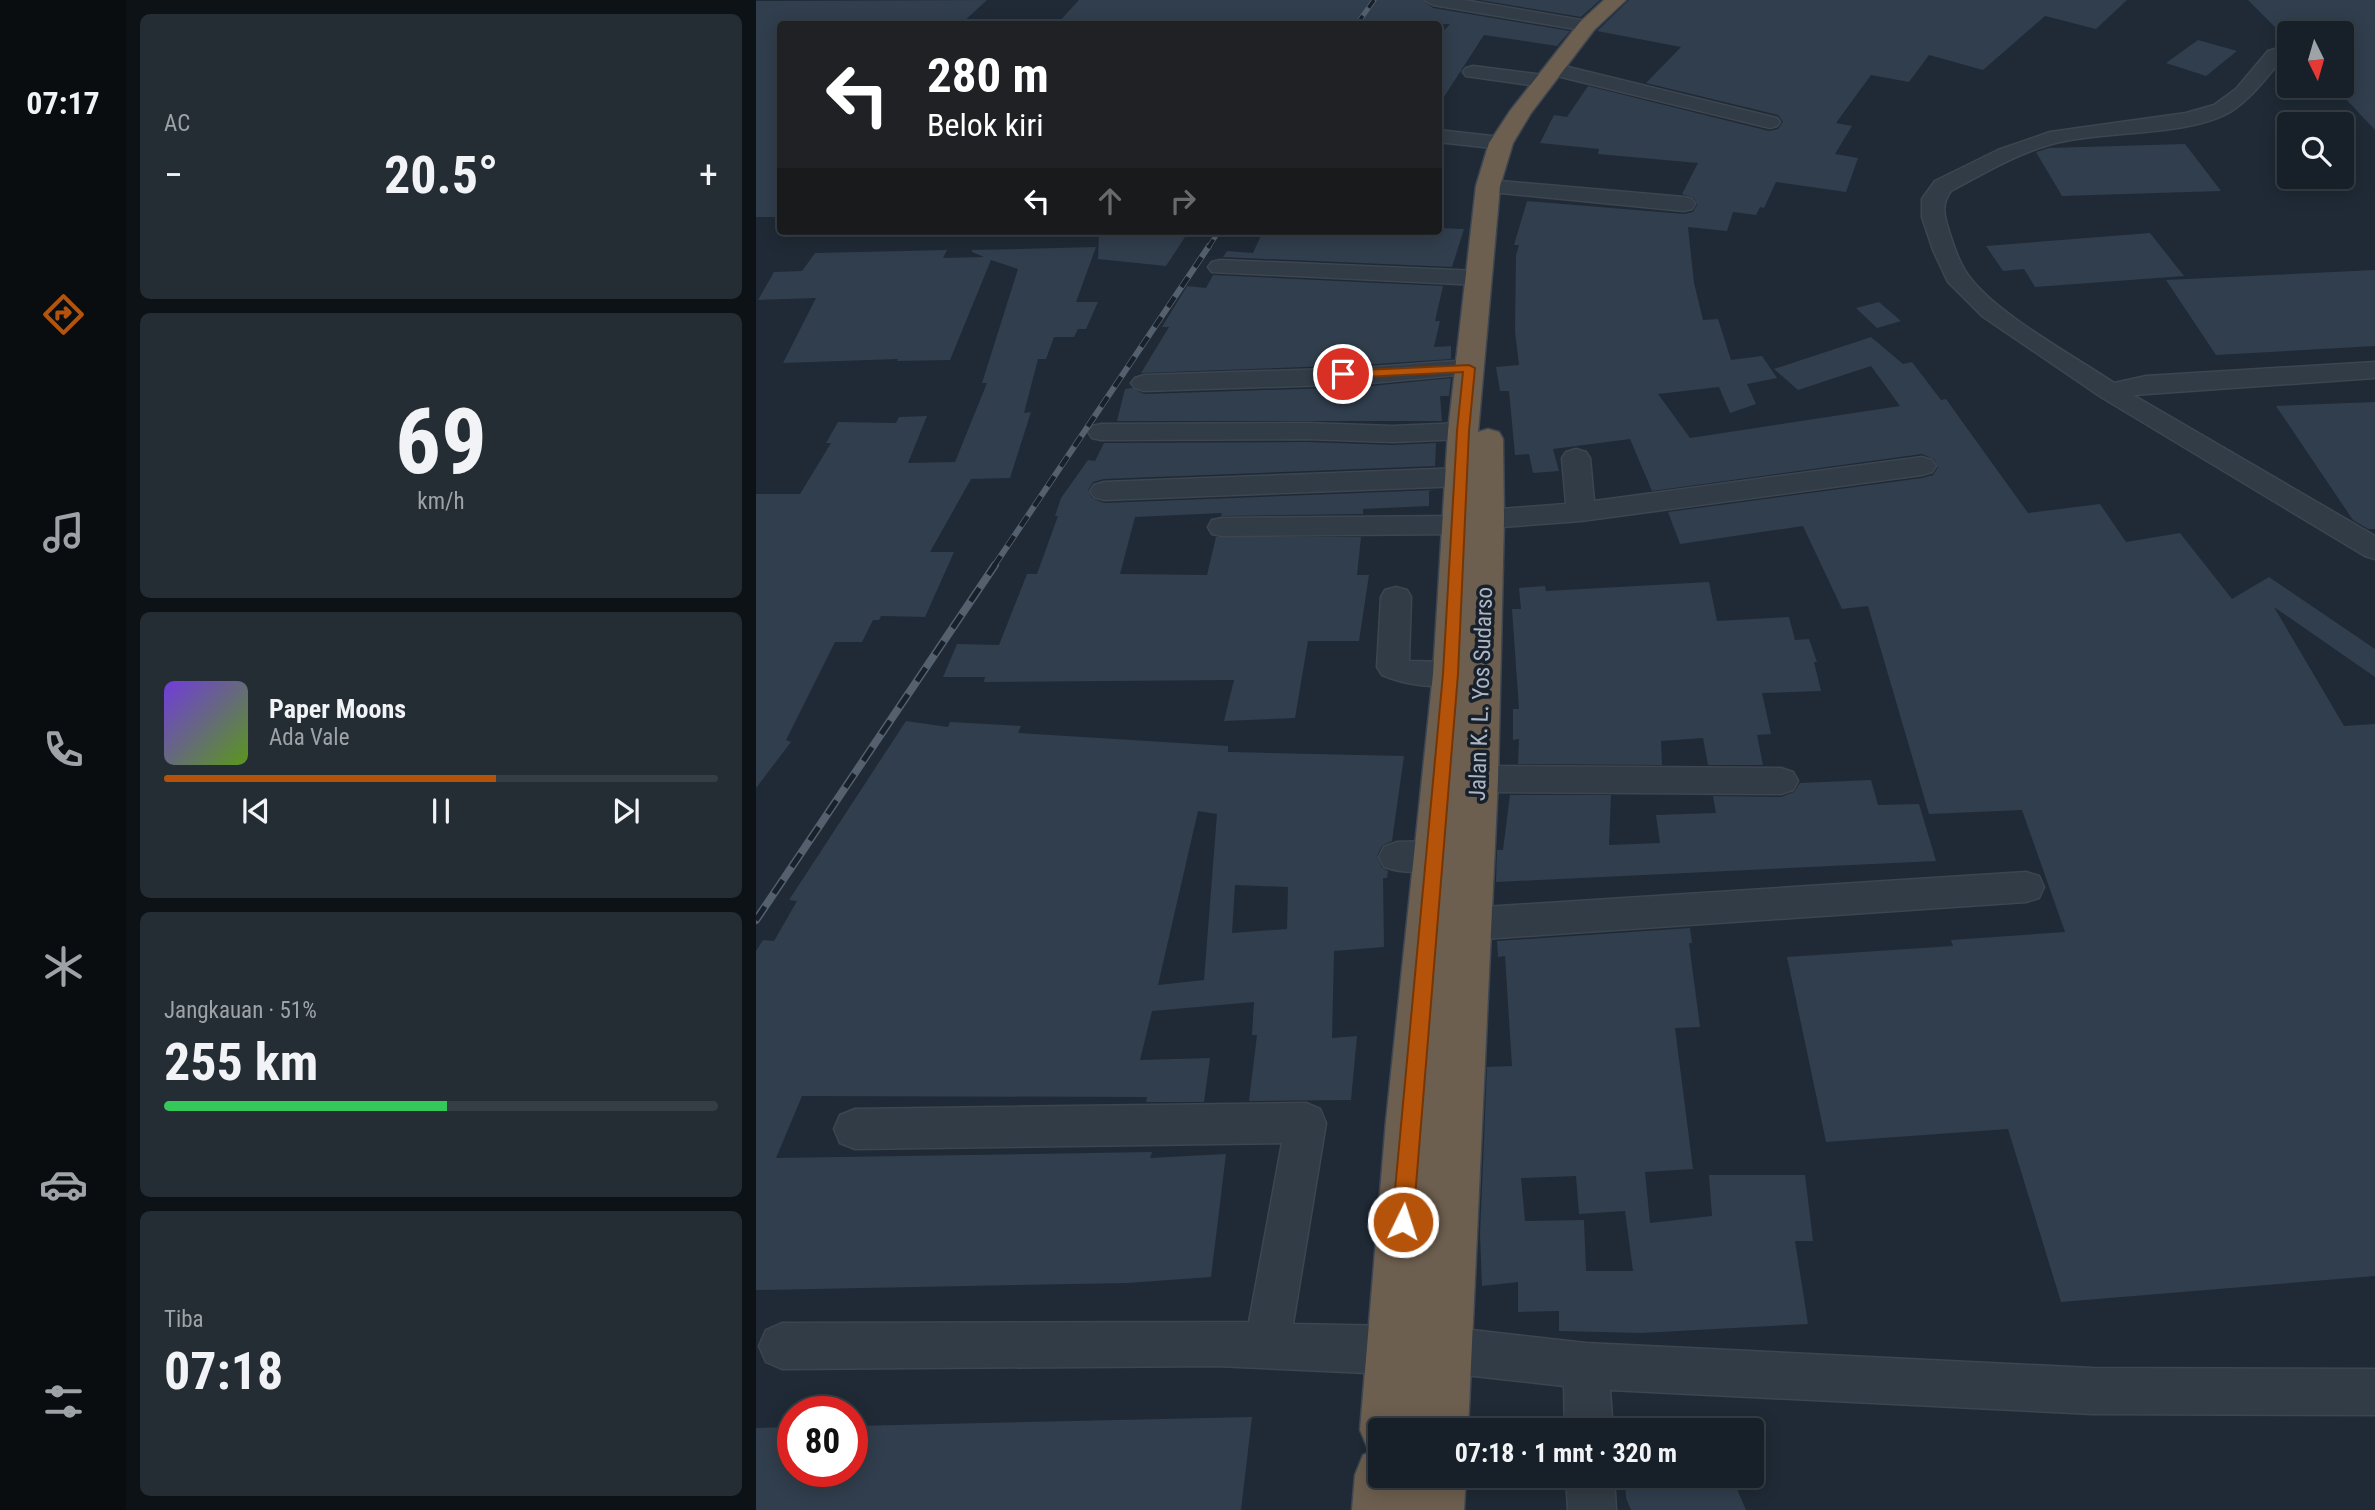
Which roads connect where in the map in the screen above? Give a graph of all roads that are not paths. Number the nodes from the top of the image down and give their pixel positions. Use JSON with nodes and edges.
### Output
{"nodes":[{"id":1,"x":1433,"y":0,"type":"edge"},
{"id":2,"x":1616,"y":0,"type":"edge"},
{"id":3,"x":1630,"y":0,"type":"edge"},
{"id":4,"x":1587,"y":26,"type":"junction"},
{"id":5,"x":2275,"y":55,"type":"dead end"},
{"id":6,"x":1473,"y":72,"type":"dead end"},
{"id":7,"x":1554,"y":76,"type":"junction"},
{"id":8,"x":1770,"y":122,"type":"dead end"},
{"id":9,"x":1442,"y":136,"type":"edge"},
{"id":10,"x":1501,"y":143,"type":"junction"},
{"id":11,"x":1496,"y":187,"type":"junction"},
{"id":12,"x":1684,"y":204,"type":"dead end"},
{"id":13,"x":1220,"y":267,"type":"dead end"},
{"id":14,"x":1479,"y":278,"type":"junction"},
{"id":15,"x":1469,"y":368,"type":"junction"},
{"id":16,"x":2375,"y":370,"type":"edge"},
{"id":17,"x":1144,"y":383,"type":"dead end"},
{"id":18,"x":2110,"y":392,"type":"junction"},
{"id":19,"x":1463,"y":431,"type":"junction"},
{"id":20,"x":1101,"y":432,"type":"dead end"},
{"id":21,"x":1576,"y":458,"type":"dead end"},
{"id":22,"x":1922,"y":466,"type":"dead end"},
{"id":23,"x":1462,"y":477,"type":"junction"},
{"id":24,"x":1104,"y":491,"type":"dead end"},
{"id":25,"x":1581,"y":512,"type":"junction"},
{"id":26,"x":1474,"y":522,"type":"junction"},
{"id":27,"x":1222,"y":527,"type":"dead end"},
{"id":28,"x":2375,"y":549,"type":"edge"},
{"id":29,"x":1396,"y":597,"type":"dead end"},
{"id":30,"x":1451,"y":674,"type":"junction"},
{"id":31,"x":1478,"y":779,"type":"junction"},
{"id":32,"x":1781,"y":781,"type":"dead end"},
{"id":33,"x":1435,"y":856,"type":"junction"},
{"id":34,"x":1397,"y":857,"type":"dead end"},
{"id":35,"x":2026,"y":887,"type":"dead end"},
{"id":36,"x":1469,"y":924,"type":"junction"},
{"id":37,"x":855,"y":1129,"type":"dead end"},
{"id":38,"x":1267,"y":1345,"type":"junction"},
{"id":39,"x":782,"y":1346,"type":"dead end"},
{"id":40,"x":1394,"y":1349,"type":"junction"},
{"id":41,"x":1446,"y":1350,"type":"junction"},
{"id":42,"x":1586,"y":1366,"type":"junction"},
{"id":43,"x":2375,"y":1392,"type":"edge"},
{"id":44,"x":1388,"y":1418,"type":"edge"},
{"id":45,"x":1442,"y":1418,"type":"edge"},
{"id":46,"x":1588,"y":1418,"type":"edge"},
{"id":47,"x":1382,"y":1488,"type":"edge"},
{"id":48,"x":1437,"y":1488,"type":"edge"},
{"id":49,"x":1591,"y":1488,"type":"edge"},
{"id":50,"x":1380,"y":1510,"type":"edge"},
{"id":51,"x":1436,"y":1510,"type":"edge"},
{"id":52,"x":1592,"y":1510,"type":"edge"}],
"edges":[{"from":1,"to":4,"type":"street"},
{"from":2,"to":4,"type":"highway","name":"Jalan K. L. Yos Sudarso"},
{"from":3,"to":7,"type":"highway","name":"Jalan K. L. Yos Sudarso"},
{"from":4,"to":7,"type":"highway","name":"Jalan K. L. Yos Sudarso"},
{"from":5,"to":18,"type":"street"},
{"from":6,"to":7,"type":"street"},
{"from":7,"to":8,"type":"street"},
{"from":7,"to":10,"type":"highway","name":"Jalan K. L. Yos Sudarso"},
{"from":7,"to":11,"type":"highway","name":"Jalan K. L. Yos Sudarso"},
{"from":9,"to":10,"type":"street"},
{"from":10,"to":11,"type":"highway","name":"Jalan K. L. Yos Sudarso"},
{"from":11,"to":12,"type":"street"},
{"from":11,"to":14,"type":"highway","name":"Jalan K. L. Yos Sudarso"},
{"from":11,"to":26,"type":"highway","name":"Jalan K. L. Yos Sudarso"},
{"from":13,"to":14,"type":"street"},
{"from":14,"to":15,"type":"highway","name":"Jalan K. L. Yos Sudarso"},
{"from":15,"to":17,"type":"street"},
{"from":15,"to":19,"type":"highway","name":"Jalan K. L. Yos Sudarso"},
{"from":16,"to":18,"type":"street"},
{"from":18,"to":28,"type":"street"},
{"from":19,"to":20,"type":"street"},
{"from":19,"to":23,"type":"highway","name":"Jalan K. L. Yos Sudarso"},
{"from":21,"to":25,"type":"street"},
{"from":22,"to":25,"type":"street"},
{"from":23,"to":24,"type":"street"},
{"from":23,"to":26,"type":"highway","name":"Jalan K. L. Yos Sudarso"},
{"from":25,"to":26,"type":"street"},
{"from":26,"to":27,"type":"street"},
{"from":26,"to":30,"type":"highway","name":"Jalan K. L. Yos Sudarso"},
{"from":26,"to":31,"type":"highway","name":"Jalan K. L. Yos Sudarso"},
{"from":29,"to":30,"type":"street"},
{"from":30,"to":33,"type":"highway","name":"Jalan K. L. Yos Sudarso"},
{"from":31,"to":32,"type":"street"},
{"from":31,"to":36,"type":"highway","name":"Jalan K. L. Yos Sudarso"},
{"from":33,"to":34,"type":"street"},
{"from":33,"to":40,"type":"highway","name":"Jalan K. L. Yos Sudarso"},
{"from":35,"to":36,"type":"street"},
{"from":36,"to":41,"type":"highway","name":"Jalan K. L. Yos Sudarso"},
{"from":37,"to":38,"type":"street"},
{"from":38,"to":39,"type":"street"},
{"from":38,"to":40,"type":"street"},
{"from":40,"to":41,"type":"street"},
{"from":40,"to":44,"type":"highway","name":"Jalan K. L. Yos Sudarso"},
{"from":41,"to":42,"type":"street"},
{"from":41,"to":45,"type":"highway","name":"Jalan K. L. Yos Sudarso"},
{"from":42,"to":43,"type":"street"},
{"from":42,"to":46,"type":"street"},
{"from":47,"to":50,"type":"highway"},
{"from":48,"to":51,"type":"highway"},
{"from":49,"to":52,"type":"street"}]}
